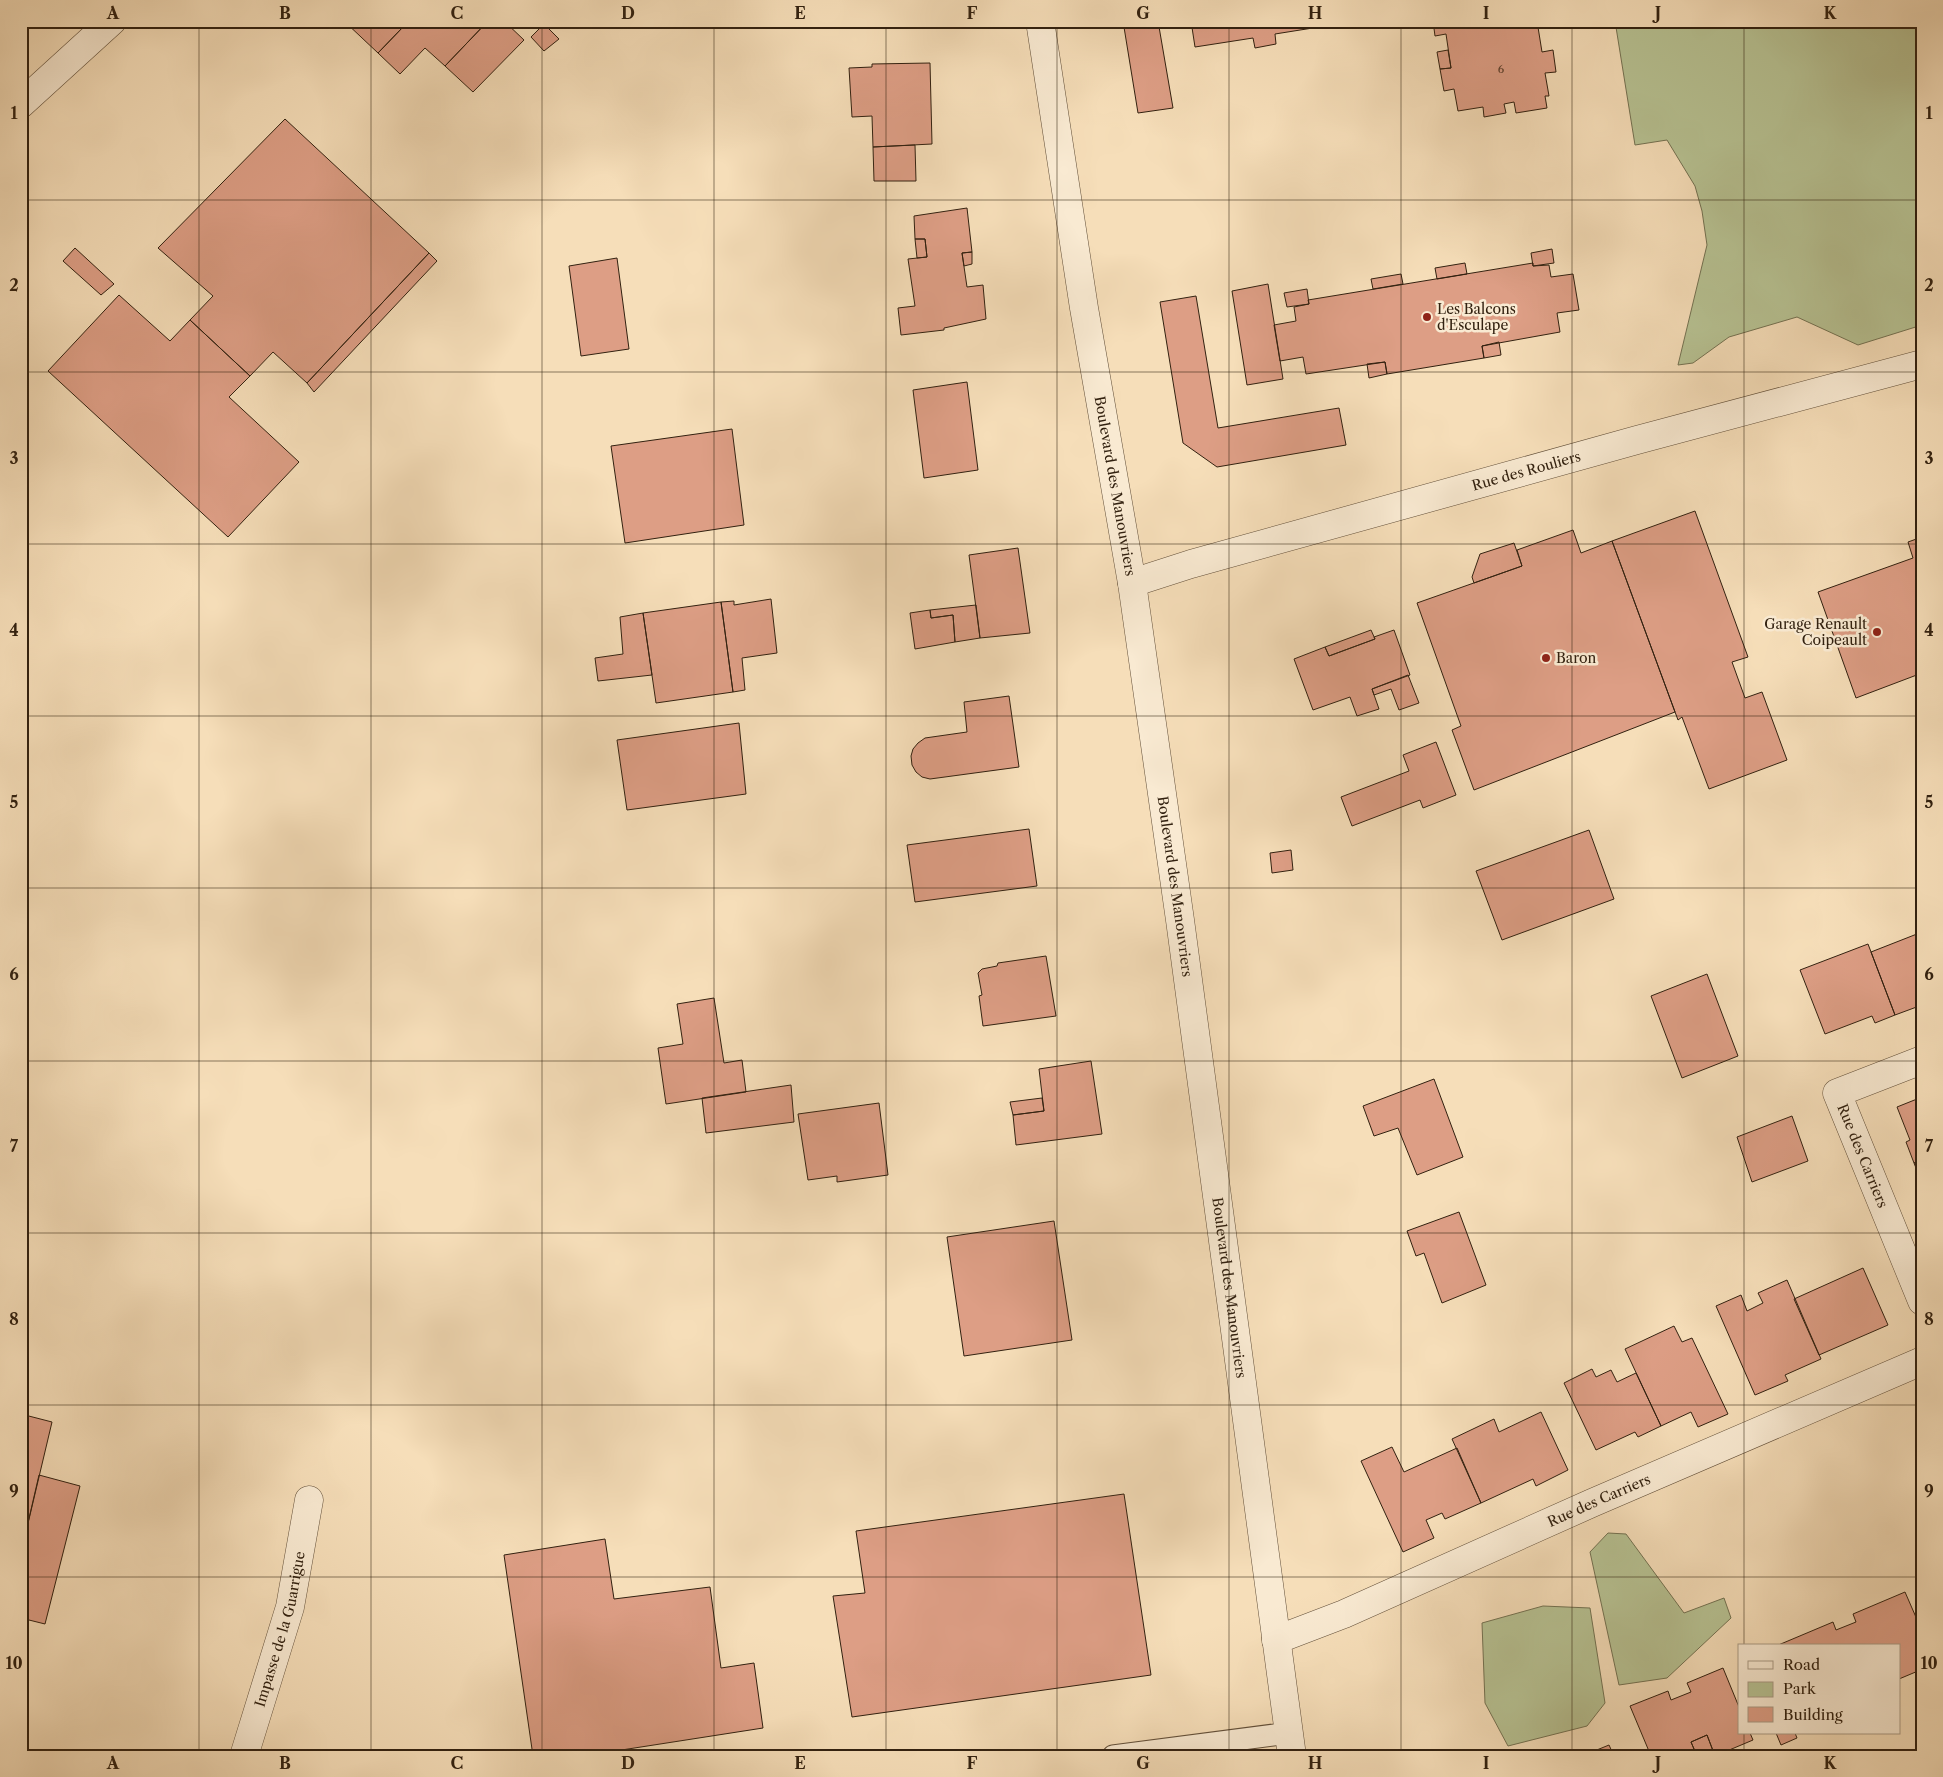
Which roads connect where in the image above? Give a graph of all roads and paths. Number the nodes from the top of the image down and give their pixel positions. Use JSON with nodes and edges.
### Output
{"nodes":[{"id":1,"x":112,"y":21,"type":"edge"},
{"id":2,"x":1040,"y":21,"type":"edge"},
{"id":3,"x":21,"y":104,"type":"edge"},
{"id":4,"x":1922,"y":364,"type":"edge"},
{"id":5,"x":1132,"y":583,"type":"junction"},
{"id":6,"x":1922,"y":1060,"type":"edge"},
{"id":7,"x":1922,"y":1301,"type":"edge"},
{"id":8,"x":1922,"y":1361,"type":"edge"},
{"id":9,"x":309,"y":1500,"type":"dead end"},
{"id":10,"x":1276,"y":1640,"type":"junction"},
{"id":11,"x":1291,"y":1744,"type":"edge"},
{"id":12,"x":244,"y":1756,"type":"edge"},
{"id":13,"x":1112,"y":1756,"type":"edge"}],
"edges":[{"from":1,"to":3,"type":"street"},
{"from":2,"to":5,"type":"street","name":"Boulevard des Manouvriers"},
{"from":4,"to":5,"type":"street","name":"Rue des Rouliers"},
{"from":5,"to":10,"type":"street","name":"Boulevard des Manouvriers"},
{"from":6,"to":7,"type":"street","name":"Rue des Carriers"},
{"from":8,"to":10,"type":"street","name":"Rue des Carriers"},
{"from":9,"to":12,"type":"street","name":"Impasse de la Guarrigue"},
{"from":10,"to":11,"type":"street","name":"Boulevard des Manouvriers"},
{"from":11,"to":13,"type":"lane"}]}
